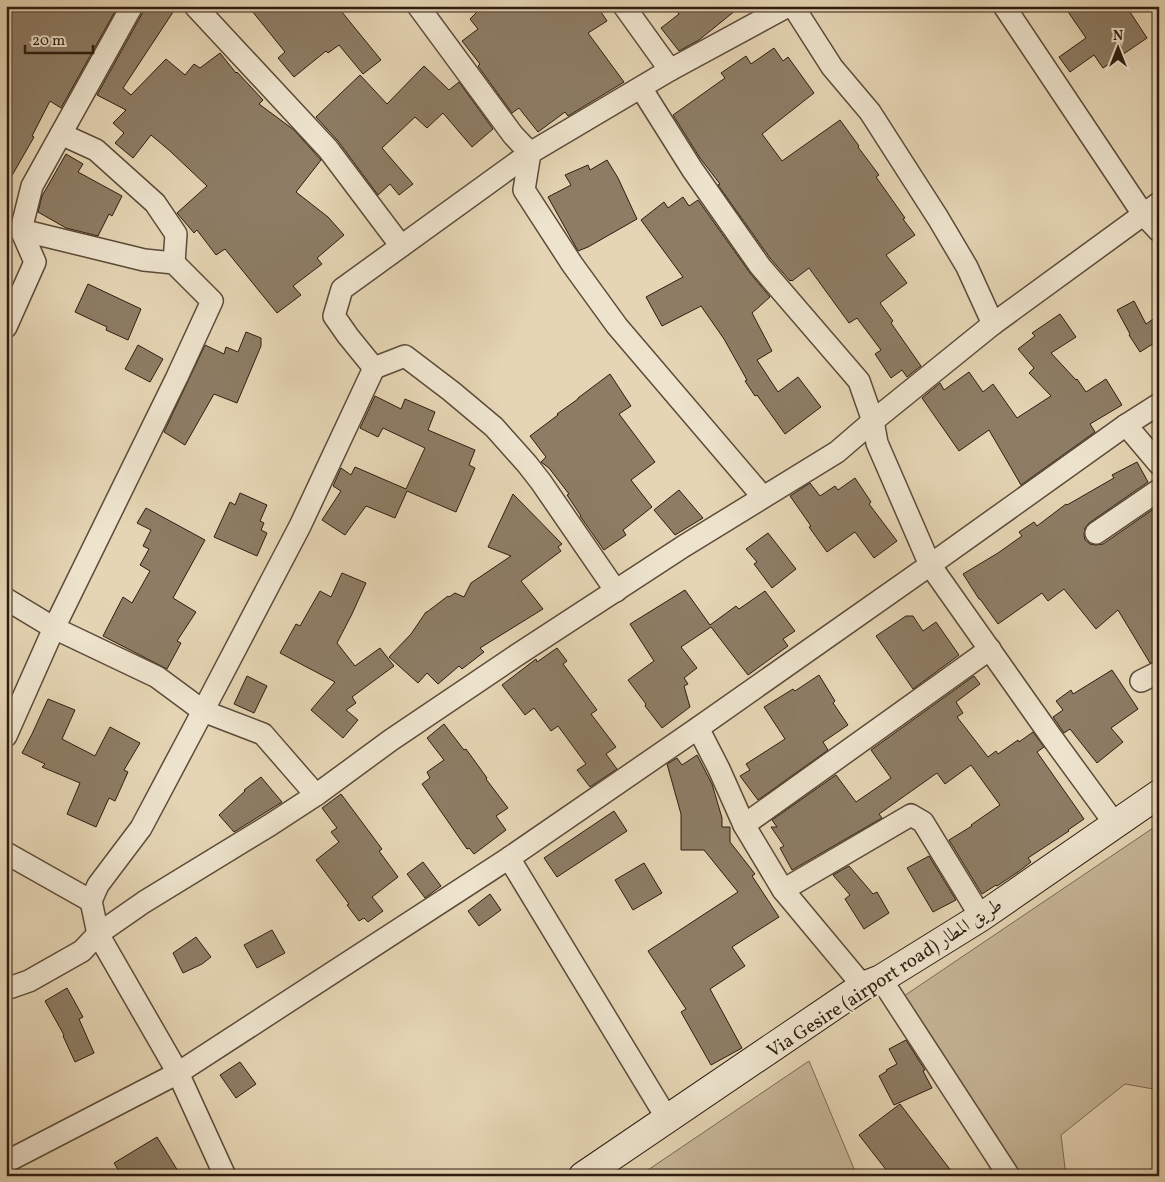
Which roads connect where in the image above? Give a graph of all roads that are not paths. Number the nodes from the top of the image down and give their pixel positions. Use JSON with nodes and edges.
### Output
{"nodes":[{"id":1,"x":132,"y":6,"type":"edge"},
{"id":2,"x":195,"y":6,"type":"edge"},
{"id":3,"x":418,"y":6,"type":"edge"},
{"id":4,"x":624,"y":6,"type":"edge"},
{"id":5,"x":788,"y":6,"type":"edge"},
{"id":6,"x":793,"y":6,"type":"edge"},
{"id":7,"x":1004,"y":6,"type":"edge"},
{"id":8,"x":670,"y":70,"type":"junction"},
{"id":9,"x":640,"y":88,"type":"junction"},
{"id":10,"x":61,"y":134,"type":"junction"},
{"id":11,"x":530,"y":153,"type":"junction"},
{"id":12,"x":1151,"y":208,"type":"edge"},
{"id":13,"x":21,"y":230,"type":"junction"},
{"id":14,"x":1159,"y":231,"type":"edge"},
{"id":15,"x":401,"y":246,"type":"junction"},
{"id":16,"x":174,"y":262,"type":"junction"},
{"id":17,"x":993,"y":324,"type":"junction"},
{"id":18,"x":6,"y":327,"type":"edge"},
{"id":19,"x":374,"y":368,"type":"junction"},
{"id":20,"x":1159,"y":404,"type":"edge"},
{"id":21,"x":873,"y":421,"type":"junction"},
{"id":22,"x":1126,"y":426,"type":"junction"},
{"id":23,"x":1159,"y":464,"type":"edge"},
{"id":24,"x":1159,"y":490,"type":"edge"},
{"id":25,"x":764,"y":497,"type":"junction"},
{"id":26,"x":1096,"y":533,"type":"dead end"},
{"id":27,"x":930,"y":565,"type":"junction"},
{"id":28,"x":616,"y":591,"type":"junction"},
{"id":29,"x":6,"y":599,"type":"edge"},
{"id":30,"x":54,"y":628,"type":"junction"},
{"id":31,"x":990,"y":649,"type":"junction"},
{"id":32,"x":203,"y":711,"type":"junction"},
{"id":33,"x":698,"y":728,"type":"junction"},
{"id":34,"x":6,"y":736,"type":"edge"},
{"id":35,"x":1159,"y":794,"type":"edge"},
{"id":36,"x":316,"y":795,"type":"junction"},
{"id":37,"x":1115,"y":824,"type":"junction"},
{"id":38,"x":744,"y":825,"type":"junction"},
{"id":39,"x":6,"y":853,"type":"edge"},
{"id":40,"x":508,"y":858,"type":"junction"},
{"id":41,"x":783,"y":890,"type":"junction"},
{"id":42,"x":92,"y":901,"type":"junction"},
{"id":43,"x":981,"y":917,"type":"junction"},
{"id":44,"x":98,"y":934,"type":"junction"},
{"id":45,"x":872,"y":983,"type":"junction"},
{"id":46,"x":6,"y":989,"type":"edge"},
{"id":47,"x":178,"y":1073,"type":"junction"},
{"id":48,"x":668,"y":1120,"type":"junction"},
{"id":49,"x":6,"y":1162,"type":"edge"},
{"id":50,"x":225,"y":1176,"type":"edge"},
{"id":51,"x":583,"y":1176,"type":"edge"},
{"id":52,"x":1009,"y":1176,"type":"edge"}],
"edges":[{"from":1,"to":10,"type":"street"},
{"from":2,"to":15,"type":"street"},
{"from":3,"to":11,"type":"street"},
{"from":4,"to":8,"type":"street"},
{"from":5,"to":8,"type":"street"},
{"from":6,"to":17,"type":"street"},
{"from":7,"to":12,"type":"street"},
{"from":8,"to":9,"type":"street"},
{"from":9,"to":11,"type":"street"},
{"from":9,"to":21,"type":"street"},
{"from":10,"to":13,"type":"street"},
{"from":10,"to":16,"type":"street"},
{"from":11,"to":15,"type":"street"},
{"from":11,"to":25,"type":"street"},
{"from":12,"to":14,"type":"street"},
{"from":12,"to":17,"type":"street"},
{"from":13,"to":16,"type":"street"},
{"from":13,"to":18,"type":"street"},
{"from":15,"to":19,"type":"street"},
{"from":16,"to":30,"type":"street"},
{"from":17,"to":21,"type":"street"},
{"from":19,"to":28,"type":"street"},
{"from":19,"to":32,"type":"street"},
{"from":20,"to":22,"type":"street"},
{"from":21,"to":25,"type":"street"},
{"from":21,"to":27,"type":"street"},
{"from":22,"to":23,"type":"street"},
{"from":22,"to":27,"type":"street"},
{"from":24,"to":26,"type":"street"},
{"from":25,"to":28,"type":"street"},
{"from":27,"to":31,"type":"street"},
{"from":27,"to":33,"type":"street"},
{"from":28,"to":36,"type":"street"},
{"from":29,"to":30,"type":"street"},
{"from":30,"to":32,"type":"street"},
{"from":30,"to":34,"type":"street"},
{"from":31,"to":37,"type":"street"},
{"from":31,"to":38,"type":"street"},
{"from":32,"to":36,"type":"street"},
{"from":32,"to":42,"type":"street"},
{"from":33,"to":38,"type":"street"},
{"from":33,"to":40,"type":"street"},
{"from":35,"to":37,"type":"main road","name":"Via Gesire (airport road) طريق المطار"},
{"from":36,"to":44,"type":"street"},
{"from":37,"to":43,"type":"main road","name":"Via Gesire (airport road) طريق المطار"},
{"from":38,"to":41,"type":"street"},
{"from":39,"to":42,"type":"street"},
{"from":40,"to":47,"type":"street"},
{"from":40,"to":48,"type":"street"},
{"from":41,"to":43,"type":"street"},
{"from":41,"to":45,"type":"street"},
{"from":42,"to":44,"type":"street"},
{"from":43,"to":45,"type":"main road","name":"Via Gesire (airport road) طريق المطار"},
{"from":44,"to":46,"type":"street"},
{"from":44,"to":47,"type":"street"},
{"from":45,"to":48,"type":"main road","name":"Via Gesire (airport road) طريق المطار"},
{"from":45,"to":52,"type":"street"},
{"from":47,"to":49,"type":"street"},
{"from":47,"to":50,"type":"street"},
{"from":48,"to":51,"type":"main road","name":"Via Gesire (airport road) طريق المطار"}]}
